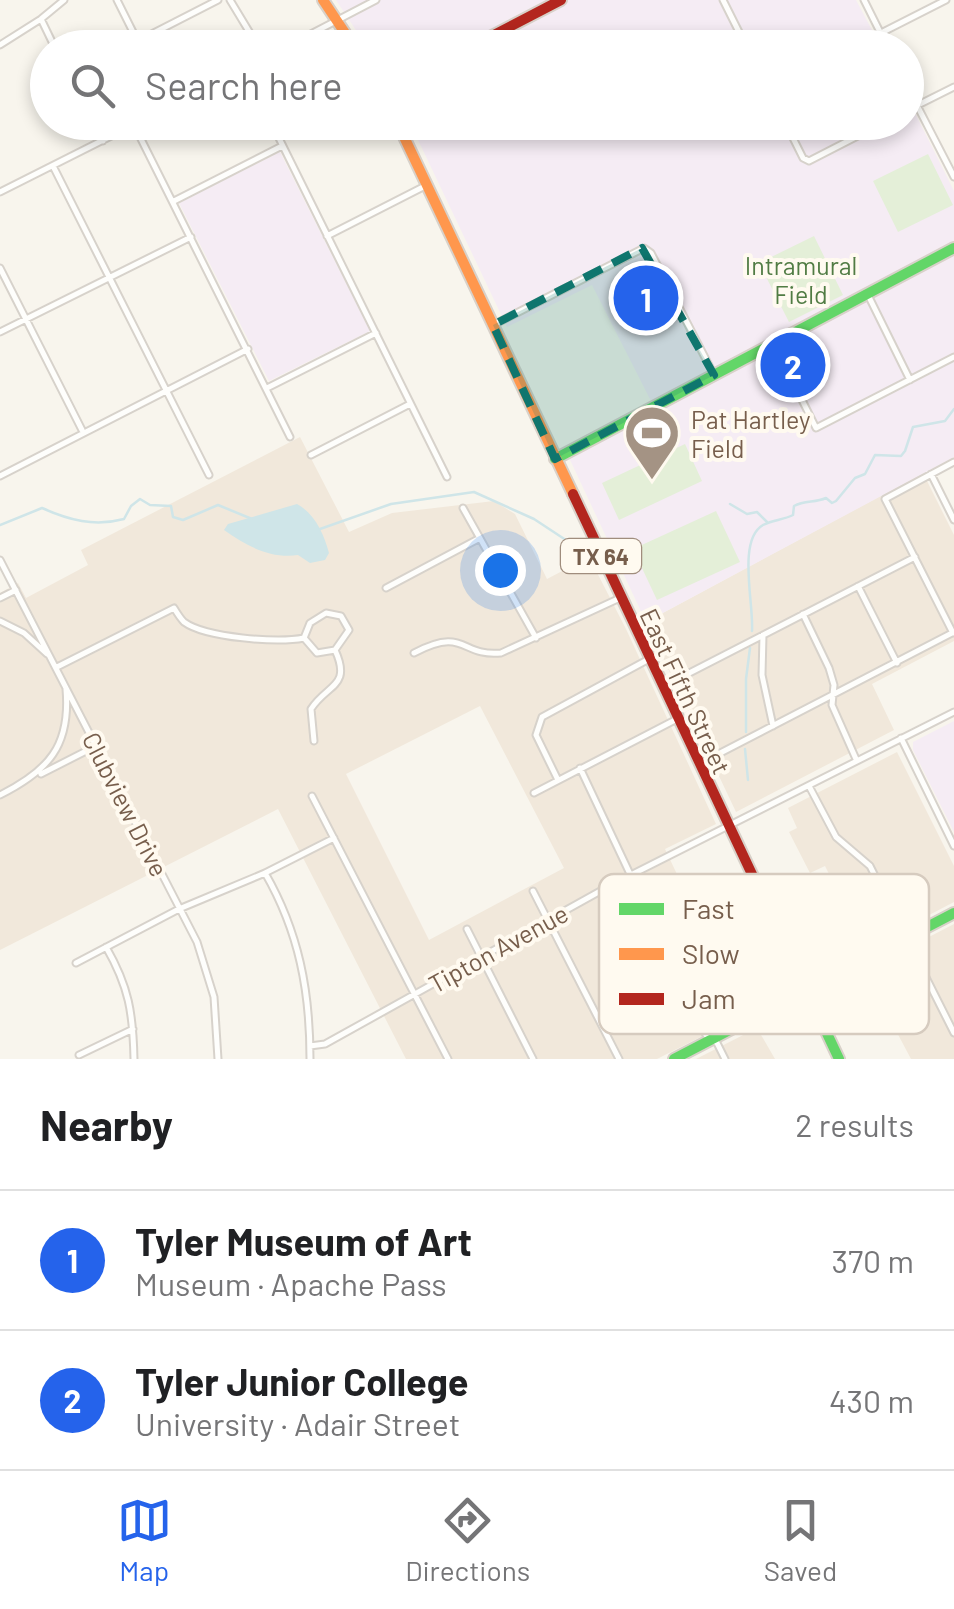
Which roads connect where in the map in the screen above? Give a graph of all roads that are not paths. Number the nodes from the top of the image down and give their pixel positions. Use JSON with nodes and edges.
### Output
{"nodes":[{"id":1,"x":64,"y":0,"type":"edge"},
{"id":2,"x":116,"y":0,"type":"edge"},
{"id":3,"x":218,"y":0,"type":"edge"},
{"id":4,"x":230,"y":0,"type":"edge"},
{"id":5,"x":323,"y":0,"type":"edge"},
{"id":6,"x":376,"y":0,"type":"edge"},
{"id":7,"x":561,"y":0,"type":"edge"},
{"id":8,"x":723,"y":0,"type":"edge"},
{"id":9,"x":864,"y":0,"type":"edge"},
{"id":10,"x":946,"y":0,"type":"edge"},
{"id":11,"x":41,"y":20,"type":"junction"},
{"id":12,"x":337,"y":20,"type":"junction"},
{"id":13,"x":46,"y":30,"type":"edge"},
{"id":14,"x":132,"y":30,"type":"edge"},
{"id":15,"x":165,"y":30,"type":"edge"},
{"id":16,"x":248,"y":30,"type":"edge"},
{"id":17,"x":318,"y":30,"type":"edge"},
{"id":18,"x":343,"y":30,"type":"edge"},
{"id":19,"x":504,"y":30,"type":"edge"},
{"id":20,"x":738,"y":30,"type":"edge"},
{"id":21,"x":879,"y":30,"type":"edge"},
{"id":22,"x":886,"y":30,"type":"edge"},
{"id":23,"x":0,"y":45,"type":"edge"},
{"id":24,"x":954,"y":87,"type":"edge"},
{"id":25,"x":924,"y":103,"type":"edge"},
{"id":26,"x":924,"y":118,"type":"edge"},
{"id":27,"x":145,"y":140,"type":"edge"},
{"id":28,"x":279,"y":140,"type":"edge"},
{"id":29,"x":405,"y":140,"type":"edge"},
{"id":30,"x":794,"y":140,"type":"edge"},
{"id":31,"x":850,"y":140,"type":"edge"},
{"id":32,"x":103,"y":141,"type":"edge"},
{"id":33,"x":282,"y":146,"type":"junction"},
{"id":34,"x":53,"y":166,"type":"junction"},
{"id":35,"x":954,"y":176,"type":"edge"},
{"id":36,"x":427,"y":186,"type":"junction"},
{"id":37,"x":0,"y":192,"type":"edge"},
{"id":38,"x":174,"y":201,"type":"junction"},
{"id":39,"x":191,"y":236,"type":"junction"},
{"id":40,"x":326,"y":236,"type":"junction"},
{"id":41,"x":954,"y":248,"type":"edge"},
{"id":42,"x":0,"y":268,"type":"edge"},
{"id":43,"x":109,"y":278,"type":"junction"},
{"id":44,"x":867,"y":293,"type":"junction"},
{"id":45,"x":26,"y":318,"type":"junction"},
{"id":46,"x":493,"y":324,"type":"junction"},
{"id":47,"x":0,"y":332,"type":"edge"},
{"id":48,"x":376,"y":333,"type":"junction"},
{"id":49,"x":773,"y":342,"type":"junction"},
{"id":50,"x":248,"y":349,"type":"junction"},
{"id":51,"x":954,"y":357,"type":"edge"},
{"id":52,"x":714,"y":375,"type":"junction"},
{"id":53,"x":910,"y":380,"type":"junction"},
{"id":54,"x":267,"y":388,"type":"junction"},
{"id":55,"x":166,"y":390,"type":"junction"},
{"id":56,"x":410,"y":404,"type":"junction"},
{"id":57,"x":83,"y":431,"type":"junction"},
{"id":58,"x":290,"y":437,"type":"dead end"},
{"id":59,"x":311,"y":455,"type":"dead end"},
{"id":60,"x":556,"y":459,"type":"junction"},
{"id":61,"x":954,"y":462,"type":"edge"},
{"id":62,"x":931,"y":474,"type":"junction"},
{"id":63,"x":0,"y":475,"type":"edge"},
{"id":64,"x":208,"y":475,"type":"dead end"},
{"id":65,"x":447,"y":477,"type":"dead end"},
{"id":66,"x":463,"y":508,"type":"dead end"},
{"id":67,"x":954,"y":520,"type":"edge"},
{"id":68,"x":480,"y":538,"type":"junction"},
{"id":69,"x":914,"y":557,"type":"junction"},
{"id":70,"x":0,"y":560,"type":"edge"},
{"id":71,"x":858,"y":586,"type":"junction"},
{"id":72,"x":386,"y":588,"type":"dead end"},
{"id":73,"x":16,"y":590,"type":"junction"},
{"id":74,"x":0,"y":598,"type":"edge"},
{"id":75,"x":620,"y":598,"type":"junction"},
{"id":76,"x":803,"y":614,"type":"junction"},
{"id":77,"x":0,"y":621,"type":"edge"},
{"id":78,"x":954,"y":633,"type":"edge"},
{"id":79,"x":764,"y":635,"type":"junction"},
{"id":80,"x":304,"y":638,"type":"junction"},
{"id":81,"x":536,"y":638,"type":"junction"},
{"id":82,"x":335,"y":650,"type":"junction"},
{"id":83,"x":414,"y":653,"type":"dead end"},
{"id":84,"x":649,"y":659,"type":"junction"},
{"id":85,"x":52,"y":660,"type":"junction"},
{"id":86,"x":897,"y":663,"type":"junction"},
{"id":87,"x":57,"y":667,"type":"junction"},
{"id":88,"x":66,"y":685,"type":"junction"},
{"id":89,"x":662,"y":686,"type":"junction"},
{"id":90,"x":833,"y":696,"type":"junction"},
{"id":91,"x":954,"y":712,"type":"edge"},
{"id":92,"x":677,"y":718,"type":"junction"},
{"id":93,"x":774,"y":726,"type":"junction"},
{"id":94,"x":901,"y":738,"type":"junction"},
{"id":95,"x":314,"y":741,"type":"dead end"},
{"id":96,"x":96,"y":746,"type":"junction"},
{"id":97,"x":856,"y":760,"type":"junction"},
{"id":98,"x":699,"y":764,"type":"junction"},
{"id":99,"x":580,"y":768,"type":"junction"},
{"id":100,"x":558,"y":780,"type":"junction"},
{"id":101,"x":28,"y":782,"type":"junction"},
{"id":102,"x":808,"y":786,"type":"junction"},
{"id":103,"x":534,"y":793,"type":"dead end"},
{"id":104,"x":0,"y":796,"type":"edge"},
{"id":105,"x":312,"y":796,"type":"dead end"},
{"id":106,"x":728,"y":827,"type":"junction"},
{"id":107,"x":334,"y":838,"type":"junction"},
{"id":108,"x":954,"y":846,"type":"edge"},
{"id":109,"x":265,"y":874,"type":"junction"},
{"id":110,"x":632,"y":874,"type":"edge"},
{"id":111,"x":634,"y":874,"type":"edge"},
{"id":112,"x":750,"y":874,"type":"edge"},
{"id":113,"x":874,"y":874,"type":"edge"},
{"id":114,"x":533,"y":891,"type":"dead end"},
{"id":115,"x":599,"y":892,"type":"edge"},
{"id":116,"x":179,"y":909,"type":"junction"},
{"id":117,"x":954,"y":913,"type":"edge"},
{"id":118,"x":547,"y":919,"type":"junction"},
{"id":119,"x":929,"y":926,"type":"edge"},
{"id":120,"x":467,"y":929,"type":"dead end"},
{"id":121,"x":106,"y":947,"type":"junction"},
{"id":122,"x":481,"y":957,"type":"junction"},
{"id":123,"x":76,"y":963,"type":"dead end"},
{"id":124,"x":929,"y":985,"type":"edge"},
{"id":125,"x":415,"y":995,"type":"junction"},
{"id":126,"x":599,"y":1020,"type":"edge"},
{"id":127,"x":133,"y":1029,"type":"junction"},
{"id":128,"x":954,"y":1033,"type":"edge"},
{"id":129,"x":606,"y":1034,"type":"edge"},
{"id":130,"x":706,"y":1034,"type":"edge"},
{"id":131,"x":720,"y":1034,"type":"edge"},
{"id":132,"x":827,"y":1034,"type":"edge"},
{"id":133,"x":712,"y":1038,"type":"junction"},
{"id":134,"x":310,"y":1046,"type":"junction"},
{"id":135,"x":78,"y":1056,"type":"dead end"},
{"id":136,"x":134,"y":1059,"type":"edge"},
{"id":137,"x":218,"y":1059,"type":"edge"},
{"id":138,"x":310,"y":1059,"type":"edge"},
{"id":139,"x":448,"y":1059,"type":"edge"},
{"id":140,"x":534,"y":1059,"type":"edge"},
{"id":141,"x":619,"y":1059,"type":"edge"},
{"id":142,"x":674,"y":1059,"type":"edge"},
{"id":143,"x":725,"y":1059,"type":"edge"},
{"id":144,"x":839,"y":1059,"type":"edge"}],
"edges":[{"from":1,"to":11,"type":"street"},
{"from":2,"to":14,"type":"street"},
{"from":3,"to":15,"type":"street"},
{"from":4,"to":16,"type":"street"},
{"from":5,"to":12,"type":"main road"},
{"from":6,"to":12,"type":"street"},
{"from":7,"to":19,"type":"main road"},
{"from":8,"to":20,"type":"street"},
{"from":9,"to":21,"type":"street"},
{"from":10,"to":22,"type":"street"},
{"from":11,"to":13,"type":"street"},
{"from":11,"to":23,"type":"street"},
{"from":12,"to":17,"type":"street"},
{"from":12,"to":18,"type":"main road"},
{"from":24,"to":25,"type":"street"},
{"from":26,"to":35,"type":"street"},
{"from":27,"to":38,"type":"street"},
{"from":28,"to":33,"type":"street"},
{"from":29,"to":36,"type":"main road","name":"East Fifth Street","number":"TX 64"},
{"from":30,"to":31,"type":"street"},
{"from":32,"to":34,"type":"street"},
{"from":33,"to":38,"type":"street"},
{"from":33,"to":40,"type":"street"},
{"from":34,"to":37,"type":"street"},
{"from":34,"to":43,"type":"street"},
{"from":36,"to":40,"type":"street"},
{"from":36,"to":46,"type":"main road","name":"East Fifth Street","number":"TX 64"},
{"from":38,"to":39,"type":"street"},
{"from":39,"to":43,"type":"street"},
{"from":39,"to":50,"type":"street"},
{"from":40,"to":48,"type":"street"},
{"from":41,"to":44,"type":"main road"},
{"from":42,"to":45,"type":"street"},
{"from":43,"to":45,"type":"street"},
{"from":43,"to":55,"type":"street"},
{"from":44,"to":49,"type":"main road"},
{"from":44,"to":53,"type":"street"},
{"from":45,"to":47,"type":"street"},
{"from":45,"to":57,"type":"street"},
{"from":46,"to":52,"type":"street"},
{"from":46,"to":60,"type":"main road","name":"East Fifth Street","number":"TX 64"},
{"from":48,"to":54,"type":"street"},
{"from":48,"to":56,"type":"street"},
{"from":49,"to":52,"type":"main road"},
{"from":49,"to":53,"type":"street"},
{"from":50,"to":54,"type":"street"},
{"from":50,"to":55,"type":"street"},
{"from":51,"to":53,"type":"street"},
{"from":52,"to":60,"type":"main road"},
{"from":54,"to":58,"type":"street"},
{"from":55,"to":57,"type":"street"},
{"from":55,"to":64,"type":"street"},
{"from":56,"to":59,"type":"street"},
{"from":56,"to":65,"type":"street"},
{"from":57,"to":63,"type":"street"},
{"from":60,"to":75,"type":"main road","name":"East Fifth Street","number":"TX 64"},
{"from":61,"to":62,"type":"street"},
{"from":62,"to":67,"type":"street"},
{"from":62,"to":69,"type":"street"},
{"from":66,"to":68,"type":"street"},
{"from":68,"to":72,"type":"street"},
{"from":68,"to":81,"type":"street"},
{"from":69,"to":71,"type":"street"},
{"from":69,"to":78,"type":"street"},
{"from":70,"to":73,"type":"street","name":"Clubview Drive"},
{"from":71,"to":76,"type":"street"},
{"from":71,"to":86,"type":"street"},
{"from":73,"to":74,"type":"street"},
{"from":73,"to":85,"type":"street","name":"Clubview Drive"},
{"from":75,"to":81,"type":"street"},
{"from":75,"to":84,"type":"main road","name":"East Fifth Street","number":"TX 64"},
{"from":76,"to":79,"type":"street"},
{"from":76,"to":90,"type":"street"},
{"from":77,"to":85,"type":"street"},
{"from":78,"to":86,"type":"street"},
{"from":79,"to":89,"type":"street"},
{"from":79,"to":93,"type":"street"},
{"from":80,"to":82,"type":"street"},
{"from":80,"to":82,"type":"street"},
{"from":80,"to":87,"type":"street"},
{"from":81,"to":83,"type":"street"},
{"from":82,"to":95,"type":"street"},
{"from":84,"to":89,"type":"main road","name":"East Fifth Street","number":"TX 64"},
{"from":84,"to":100,"type":"street"},
{"from":85,"to":87,"type":"street","name":"Clubview Drive"},
{"from":86,"to":90,"type":"street"},
{"from":87,"to":88,"type":"street","name":"Clubview Drive"},
{"from":88,"to":96,"type":"street","name":"Clubview Drive"},
{"from":88,"to":101,"type":"street"},
{"from":89,"to":92,"type":"main road","name":"East Fifth Street","number":"TX 64"},
{"from":90,"to":93,"type":"street"},
{"from":90,"to":97,"type":"street"},
{"from":91,"to":94,"type":"street","name":"Tipton Avenue"},
{"from":92,"to":98,"type":"main road","name":"East Fifth Street","number":"TX 64"},
{"from":92,"to":99,"type":"street"},
{"from":93,"to":98,"type":"street"},
{"from":94,"to":97,"type":"street","name":"Tipton Avenue"},
{"from":94,"to":108,"type":"street"},
{"from":96,"to":101,"type":"street"},
{"from":96,"to":116,"type":"street","name":"Clubview Drive"},
{"from":97,"to":102,"type":"street","name":"Tipton Avenue"},
{"from":98,"to":106,"type":"main road","name":"East Fifth Street","number":"TX 64"},
{"from":99,"to":100,"type":"street"},
{"from":99,"to":110,"type":"street"},
{"from":100,"to":103,"type":"street"},
{"from":101,"to":104,"type":"street"},
{"from":102,"to":106,"type":"street","name":"Tipton Avenue"},
{"from":102,"to":113,"type":"street"},
{"from":105,"to":107,"type":"street"},
{"from":106,"to":111,"type":"street","name":"Tipton Avenue"},
{"from":106,"to":112,"type":"main road","name":"East Fifth Street","number":"TX 64"},
{"from":107,"to":109,"type":"street"},
{"from":107,"to":125,"type":"street"},
{"from":109,"to":116,"type":"street"},
{"from":109,"to":134,"type":"street"},
{"from":114,"to":118,"type":"street"},
{"from":115,"to":118,"type":"street","name":"Tipton Avenue"},
{"from":116,"to":121,"type":"street"},
{"from":116,"to":137,"type":"street","name":"Clubview Drive"},
{"from":117,"to":119,"type":"main road"},
{"from":118,"to":122,"type":"street","name":"Tipton Avenue"},
{"from":118,"to":126,"type":"street"},
{"from":120,"to":122,"type":"street"},
{"from":121,"to":123,"type":"street"},
{"from":121,"to":127,"type":"street"},
{"from":122,"to":125,"type":"street","name":"Tipton Avenue"},
{"from":122,"to":140,"type":"street"},
{"from":124,"to":128,"type":"street"},
{"from":125,"to":134,"type":"street","name":"Tipton Avenue"},
{"from":125,"to":139,"type":"street"},
{"from":127,"to":135,"type":"street"},
{"from":127,"to":136,"type":"street"},
{"from":129,"to":141,"type":"street"},
{"from":130,"to":133,"type":"street"},
{"from":131,"to":133,"type":"main road"},
{"from":132,"to":144,"type":"main road","name":"East Fifth Street","number":"TX 64"},
{"from":133,"to":142,"type":"main road"},
{"from":133,"to":143,"type":"street"},
{"from":134,"to":138,"type":"street"}]}
